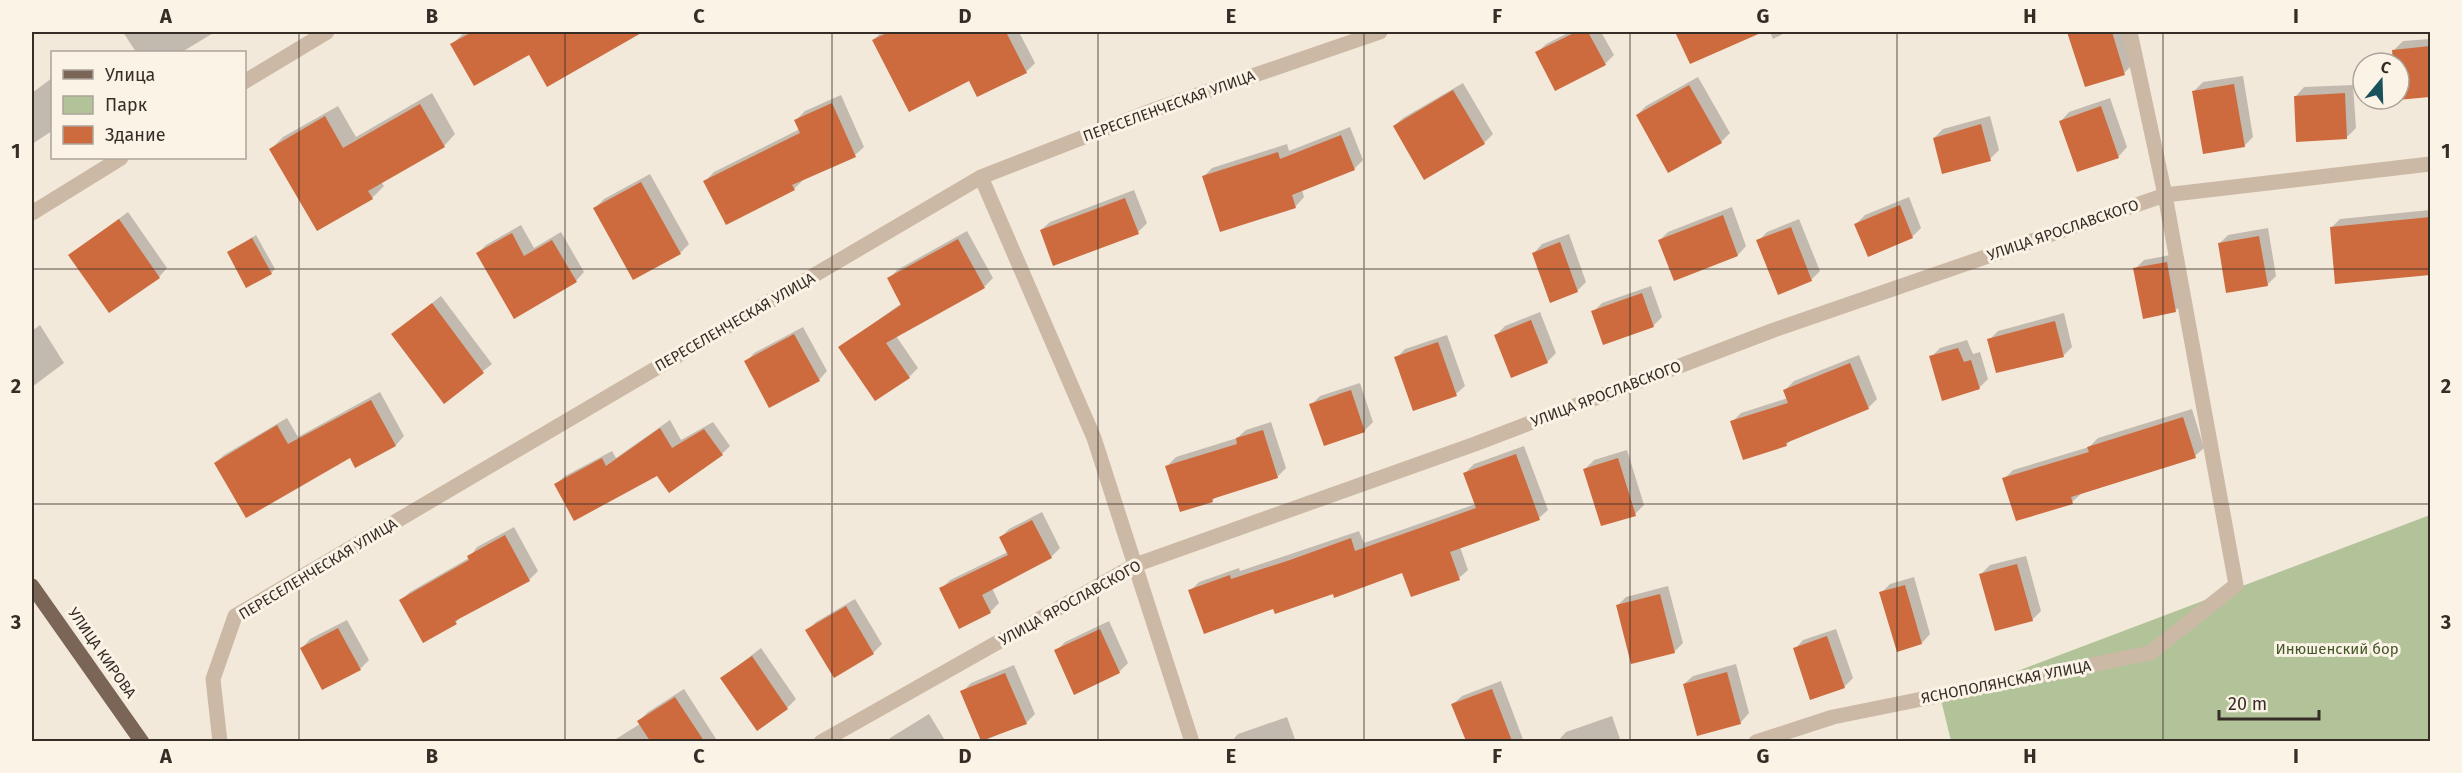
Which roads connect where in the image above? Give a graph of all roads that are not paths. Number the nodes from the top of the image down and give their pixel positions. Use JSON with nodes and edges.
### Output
{"nodes":[{"id":1,"x":327,"y":32,"type":"edge"},
{"id":2,"x":1380,"y":32,"type":"edge"},
{"id":3,"x":2130,"y":32,"type":"edge"},
{"id":4,"x":246,"y":81,"type":"edge"},
{"id":5,"x":119,"y":159,"type":"edge"},
{"id":6,"x":2430,"y":164,"type":"edge"},
{"id":7,"x":981,"y":177,"type":"junction"},
{"id":8,"x":2165,"y":195,"type":"junction"},
{"id":9,"x":32,"y":213,"type":"edge"},
{"id":10,"x":1135,"y":565,"type":"junction"},
{"id":11,"x":32,"y":586,"type":"edge"},
{"id":12,"x":142,"y":741,"type":"edge"},
{"id":13,"x":220,"y":741,"type":"edge"},
{"id":14,"x":821,"y":741,"type":"edge"},
{"id":15,"x":1192,"y":741,"type":"edge"},
{"id":16,"x":1756,"y":741,"type":"edge"}],
"edges":[{"from":1,"to":4,"type":"street"},
{"from":2,"to":7,"type":"street","name":"ПЕРЕСЕЛЕНЧЕСКАЯ УЛИЦА"},
{"from":3,"to":8,"type":"street"},
{"from":5,"to":9,"type":"street"},
{"from":6,"to":8,"type":"street","name":"УЛИЦА ЯРОСЛАВСКОГО"},
{"from":7,"to":10,"type":"street"},
{"from":7,"to":13,"type":"street","name":"ПЕРЕСЕЛЕНЧЕСКАЯ УЛИЦА"},
{"from":8,"to":10,"type":"street","name":"УЛИЦА ЯРОСЛАВСКОГО"},
{"from":8,"to":16,"type":"street","name":"ЯСНОПОЛЯНСКАЯ УЛИЦА"},
{"from":10,"to":14,"type":"street","name":"УЛИЦА ЯРОСЛАВСКОГО"},
{"from":10,"to":15,"type":"street"},
{"from":11,"to":12,"type":"main road","name":"УЛИЦА КИРОВА"}]}
